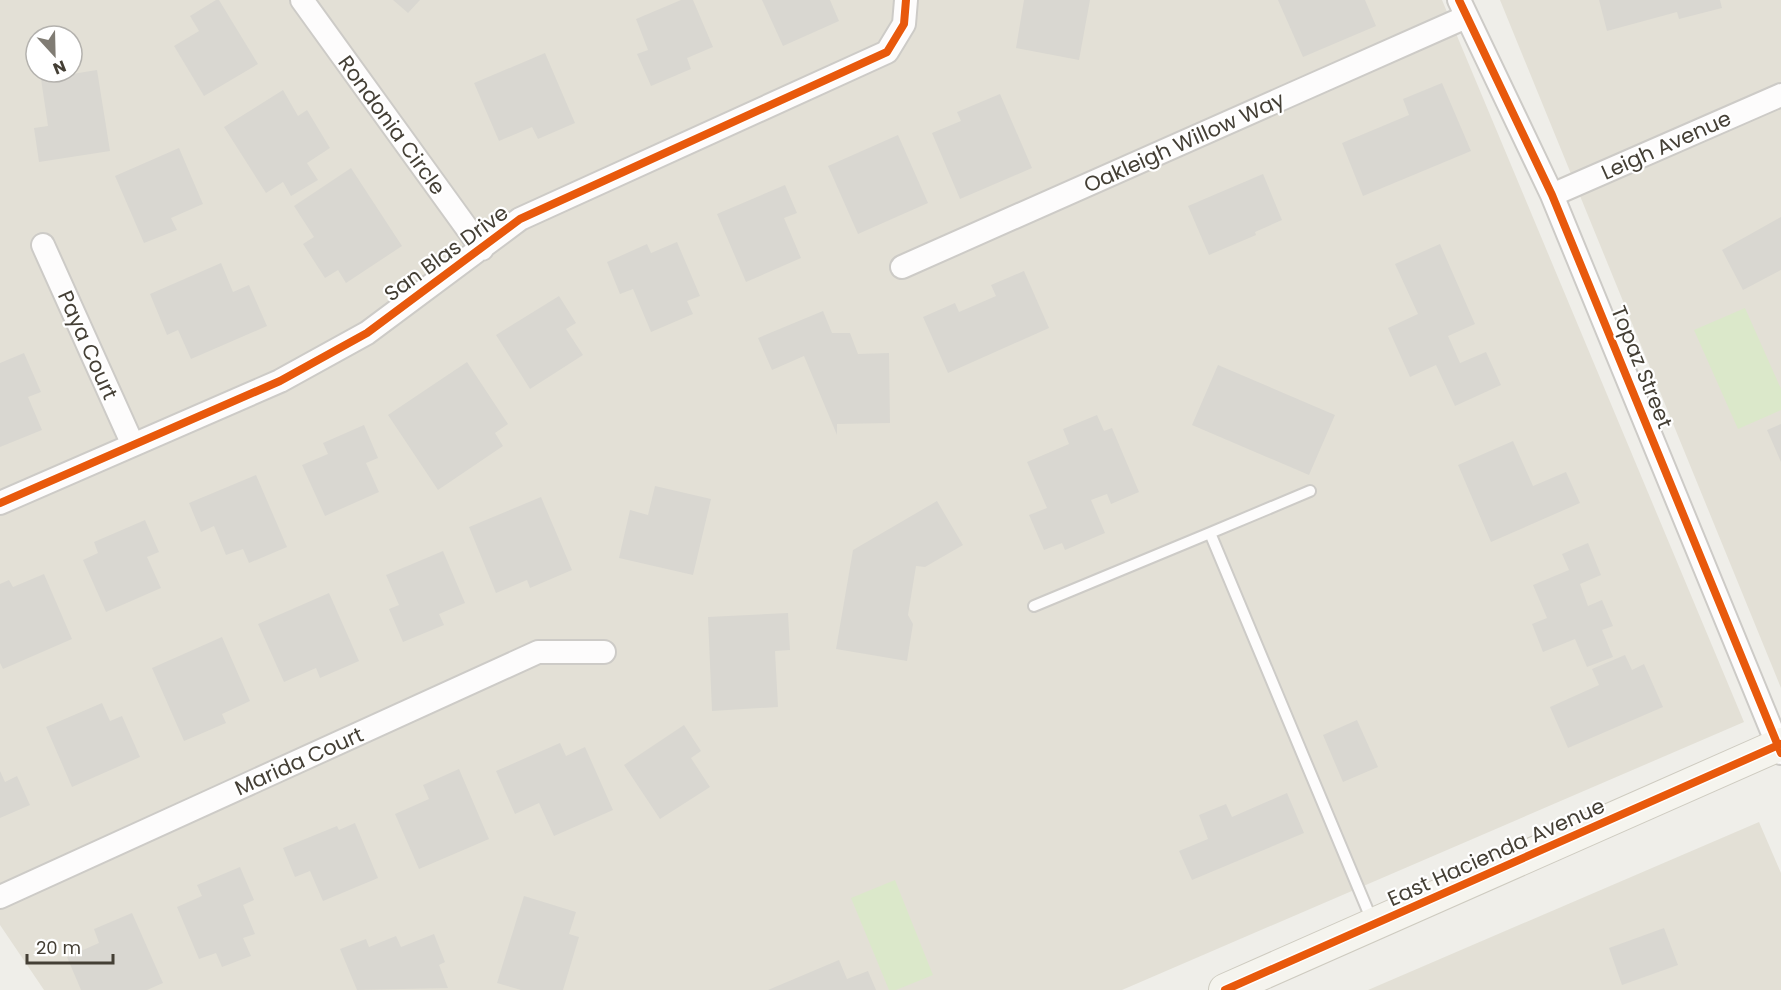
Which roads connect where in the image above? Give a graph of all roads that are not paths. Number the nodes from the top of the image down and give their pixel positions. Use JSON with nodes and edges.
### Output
{"nodes":[{"id":1,"x":302,"y":0,"type":"edge"},
{"id":2,"x":906,"y":0,"type":"edge"},
{"id":3,"x":1462,"y":8,"type":"edge"},
{"id":4,"x":1781,"y":95,"type":"edge"},
{"id":5,"x":1552,"y":195,"type":"junction"},
{"id":6,"x":43,"y":245,"type":"dead end"},
{"id":7,"x":482,"y":249,"type":"junction"},
{"id":8,"x":902,"y":267,"type":"dead end"},
{"id":9,"x":133,"y":445,"type":"junction"},
{"id":10,"x":1310,"y":491,"type":"dead end"},
{"id":11,"x":0,"y":503,"type":"edge"},
{"id":12,"x":1210,"y":533,"type":"junction"},
{"id":13,"x":1034,"y":606,"type":"dead end"},
{"id":14,"x":604,"y":652,"type":"dead end"},
{"id":15,"x":1780,"y":748,"type":"edge"},
{"id":16,"x":0,"y":897,"type":"edge"},
{"id":17,"x":1375,"y":926,"type":"junction"},
{"id":18,"x":1225,"y":990,"type":"edge"}],
"edges":[{"from":1,"to":7,"type":"street","name":"Rondonia Circle"},
{"from":2,"to":7,"type":"street","name":"San Blas Drive"},
{"from":3,"to":5,"type":"street","name":"Topaz Street"},
{"from":3,"to":8,"type":"street","name":"Oakleigh Willow Way"},
{"from":4,"to":5,"type":"street","name":"Leigh Avenue"},
{"from":5,"to":15,"type":"street","name":"Topaz Street"},
{"from":6,"to":9,"type":"street","name":"Paya Court"},
{"from":7,"to":9,"type":"street","name":"San Blas Drive"},
{"from":9,"to":11,"type":"street","name":"San Blas Drive"},
{"from":10,"to":12,"type":"lane"},
{"from":12,"to":13,"type":"lane"},
{"from":12,"to":17,"type":"lane"},
{"from":14,"to":16,"type":"street","name":"Marida Court"},
{"from":15,"to":17,"type":"main road","name":"East Hacienda Avenue"},
{"from":17,"to":18,"type":"main road","name":"East Hacienda Avenue"}]}
